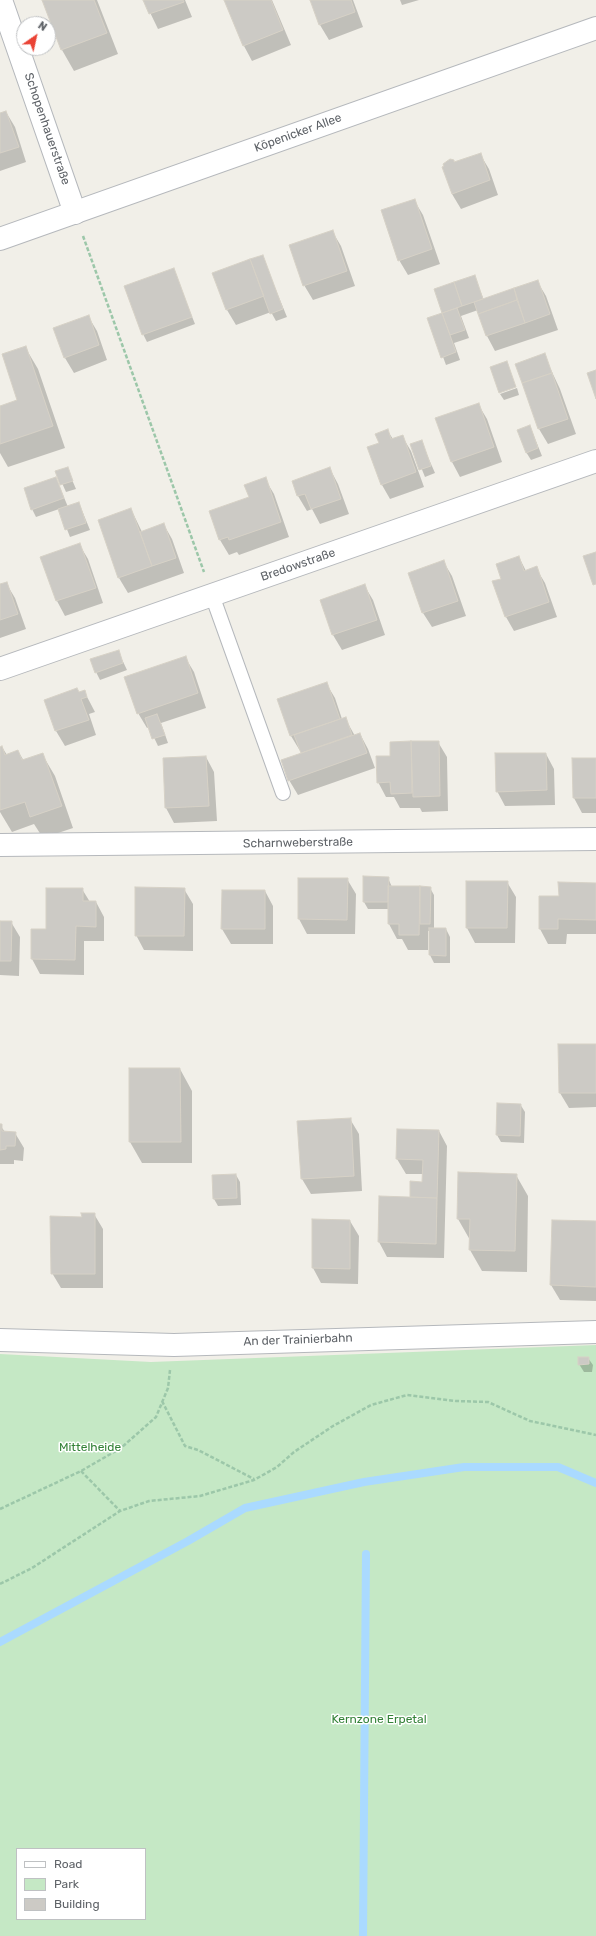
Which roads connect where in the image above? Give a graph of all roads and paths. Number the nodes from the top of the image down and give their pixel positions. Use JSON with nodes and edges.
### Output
{"nodes":[{"id":1,"x":1,"y":0,"type":"edge"},
{"id":2,"x":596,"y":28,"type":"edge"},
{"id":3,"x":75,"y":212,"type":"junction"},
{"id":4,"x":0,"y":239,"type":"edge"},
{"id":5,"x":90,"y":257,"type":"dead end"},
{"id":6,"x":596,"y":461,"type":"edge"},
{"id":7,"x":212,"y":595,"type":"junction"},
{"id":8,"x":0,"y":669,"type":"edge"},
{"id":9,"x":283,"y":793,"type":"dead end"},
{"id":10,"x":596,"y":839,"type":"edge"},
{"id":11,"x":0,"y":845,"type":"edge"},
{"id":12,"x":596,"y":1332,"type":"edge"},
{"id":13,"x":0,"y":1340,"type":"edge"},
{"id":14,"x":174,"y":1345,"type":"junction"},
{"id":15,"x":162,"y":1401,"type":"junction"},
{"id":16,"x":596,"y":1436,"type":"edge"},
{"id":17,"x":81,"y":1471,"type":"junction"},
{"id":18,"x":254,"y":1480,"type":"junction"},
{"id":19,"x":0,"y":1509,"type":"edge"},
{"id":20,"x":120,"y":1512,"type":"junction"},
{"id":21,"x":0,"y":1584,"type":"edge"}],
"edges":[{"from":1,"to":3,"type":"street","name":"Schopenhauerstraße"},
{"from":2,"to":3,"type":"street","name":"Köpenicker Allee"},
{"from":3,"to":4,"type":"street","name":"Köpenicker Allee"},
{"from":5,"to":7,"type":"path"},
{"from":6,"to":7,"type":"street","name":"Bredowstraße"},
{"from":7,"to":8,"type":"street","name":"Bredowstraße"},
{"from":7,"to":9,"type":"lane"},
{"from":10,"to":11,"type":"street","name":"Scharnweberstraße"},
{"from":12,"to":14,"type":"street","name":"An der Trainierbahn"},
{"from":13,"to":14,"type":"street","name":"An der Trainierbahn"},
{"from":14,"to":15,"type":"path"},
{"from":15,"to":17,"type":"path"},
{"from":15,"to":18,"type":"path"},
{"from":16,"to":18,"type":"path"},
{"from":17,"to":19,"type":"path"},
{"from":17,"to":20,"type":"path"},
{"from":18,"to":20,"type":"path"},
{"from":20,"to":21,"type":"path"}]}
